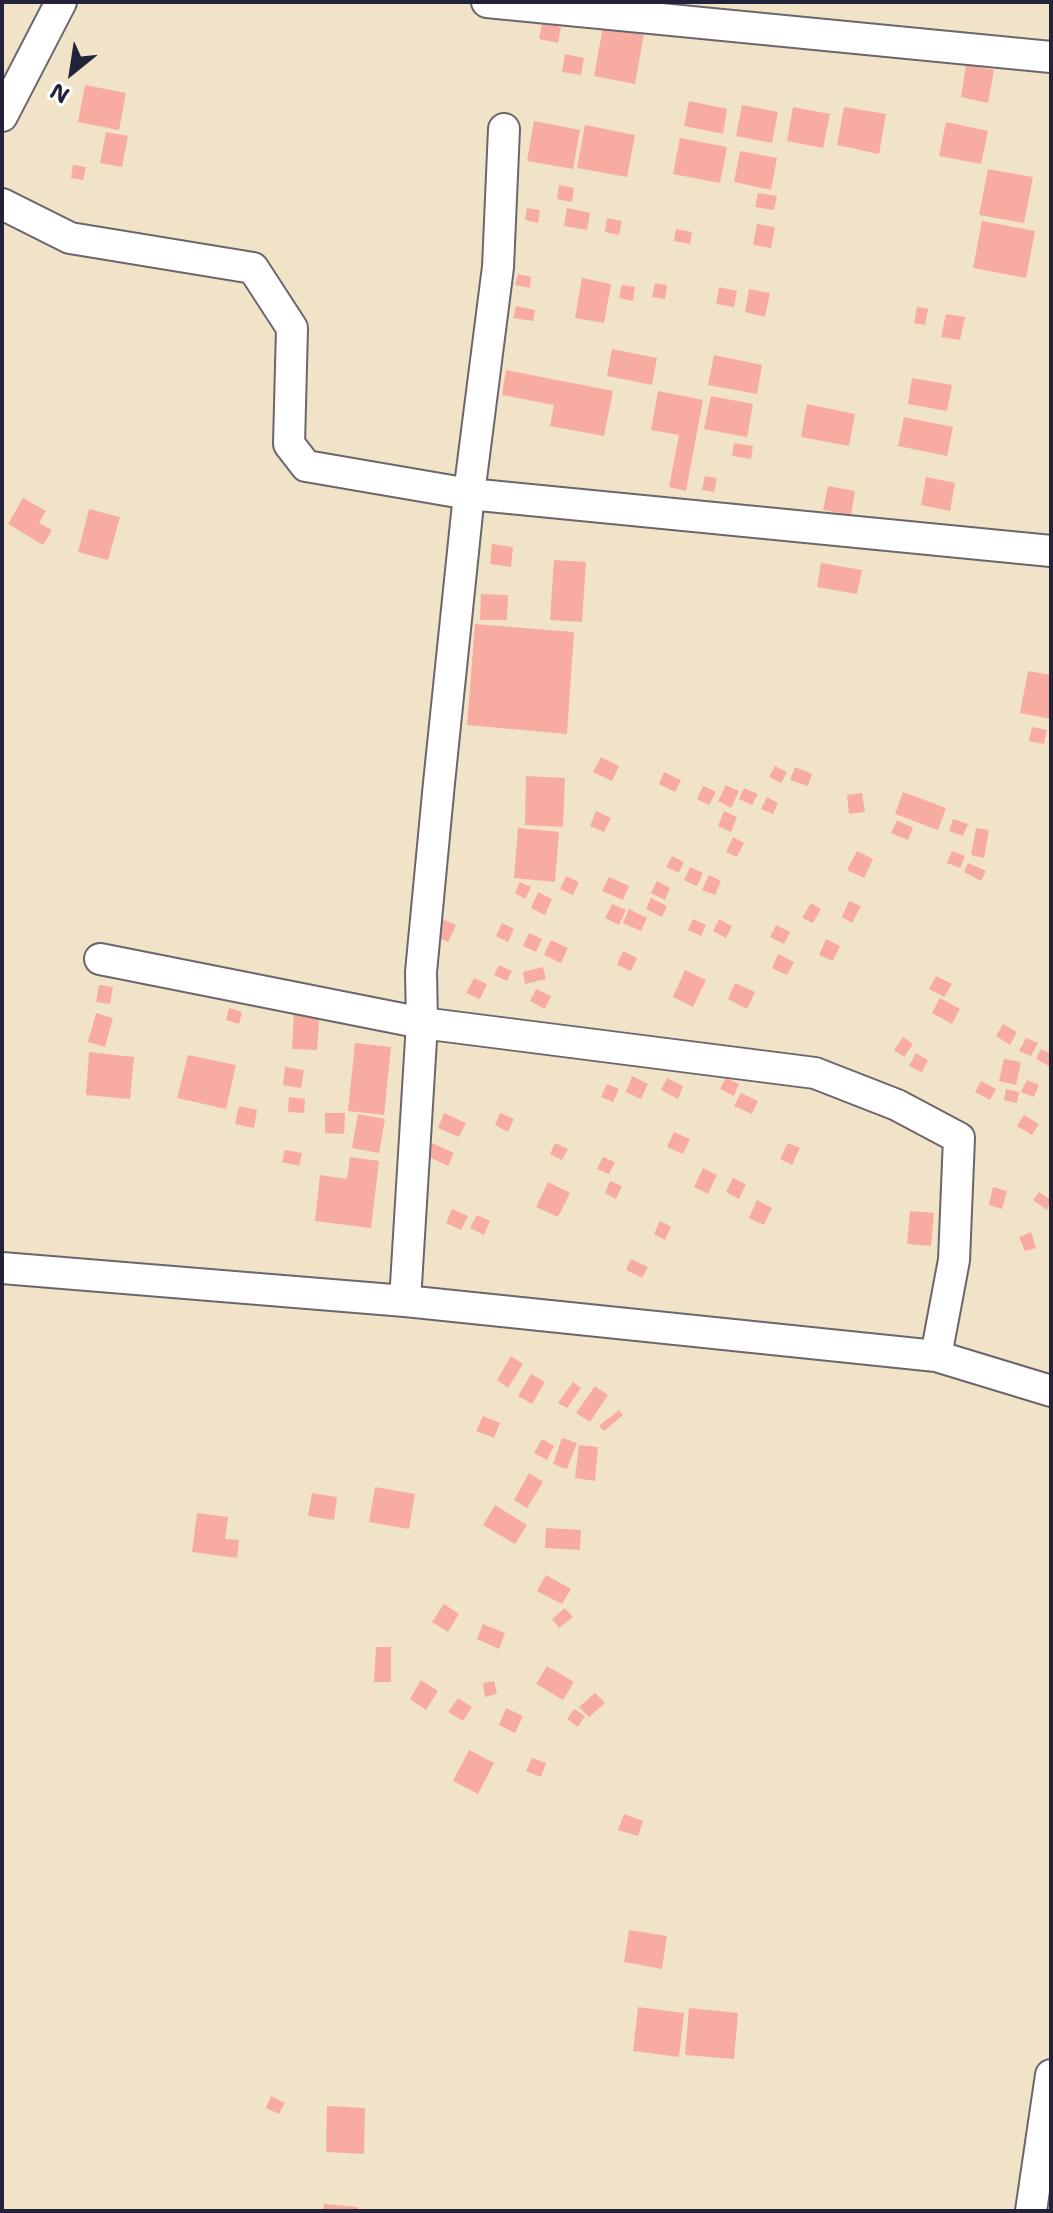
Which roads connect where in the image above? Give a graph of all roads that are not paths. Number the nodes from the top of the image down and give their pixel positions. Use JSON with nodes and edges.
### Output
{"nodes":[{"id":1,"x":61,"y":2,"type":"edge"},
{"id":2,"x":487,"y":2,"type":"edge"},
{"id":3,"x":522,"y":4,"type":"edge"},
{"id":4,"x":1051,"y":57,"type":"edge"},
{"id":5,"x":2,"y":116,"type":"edge"},
{"id":6,"x":504,"y":129,"type":"dead end"},
{"id":7,"x":2,"y":204,"type":"edge"},
{"id":8,"x":469,"y":494,"type":"junction"},
{"id":9,"x":1051,"y":551,"type":"edge"},
{"id":10,"x":100,"y":959,"type":"dead end"},
{"id":11,"x":422,"y":1023,"type":"junction"},
{"id":12,"x":2,"y":1268,"type":"edge"},
{"id":13,"x":405,"y":1301,"type":"junction"},
{"id":14,"x":936,"y":1356,"type":"junction"},
{"id":15,"x":1051,"y":1391,"type":"edge"},
{"id":16,"x":1051,"y":2075,"type":"edge"},
{"id":17,"x":1031,"y":2211,"type":"edge"}],
"edges":[{"from":1,"to":5,"type":"street"},
{"from":2,"to":3,"type":"street"},
{"from":3,"to":4,"type":"street"},
{"from":6,"to":8,"type":"street"},
{"from":7,"to":8,"type":"street"},
{"from":8,"to":9,"type":"street"},
{"from":8,"to":11,"type":"street"},
{"from":10,"to":11,"type":"street"},
{"from":11,"to":13,"type":"street"},
{"from":11,"to":14,"type":"street"},
{"from":12,"to":13,"type":"street"},
{"from":13,"to":14,"type":"street"},
{"from":14,"to":15,"type":"street"},
{"from":16,"to":17,"type":"street"}]}
